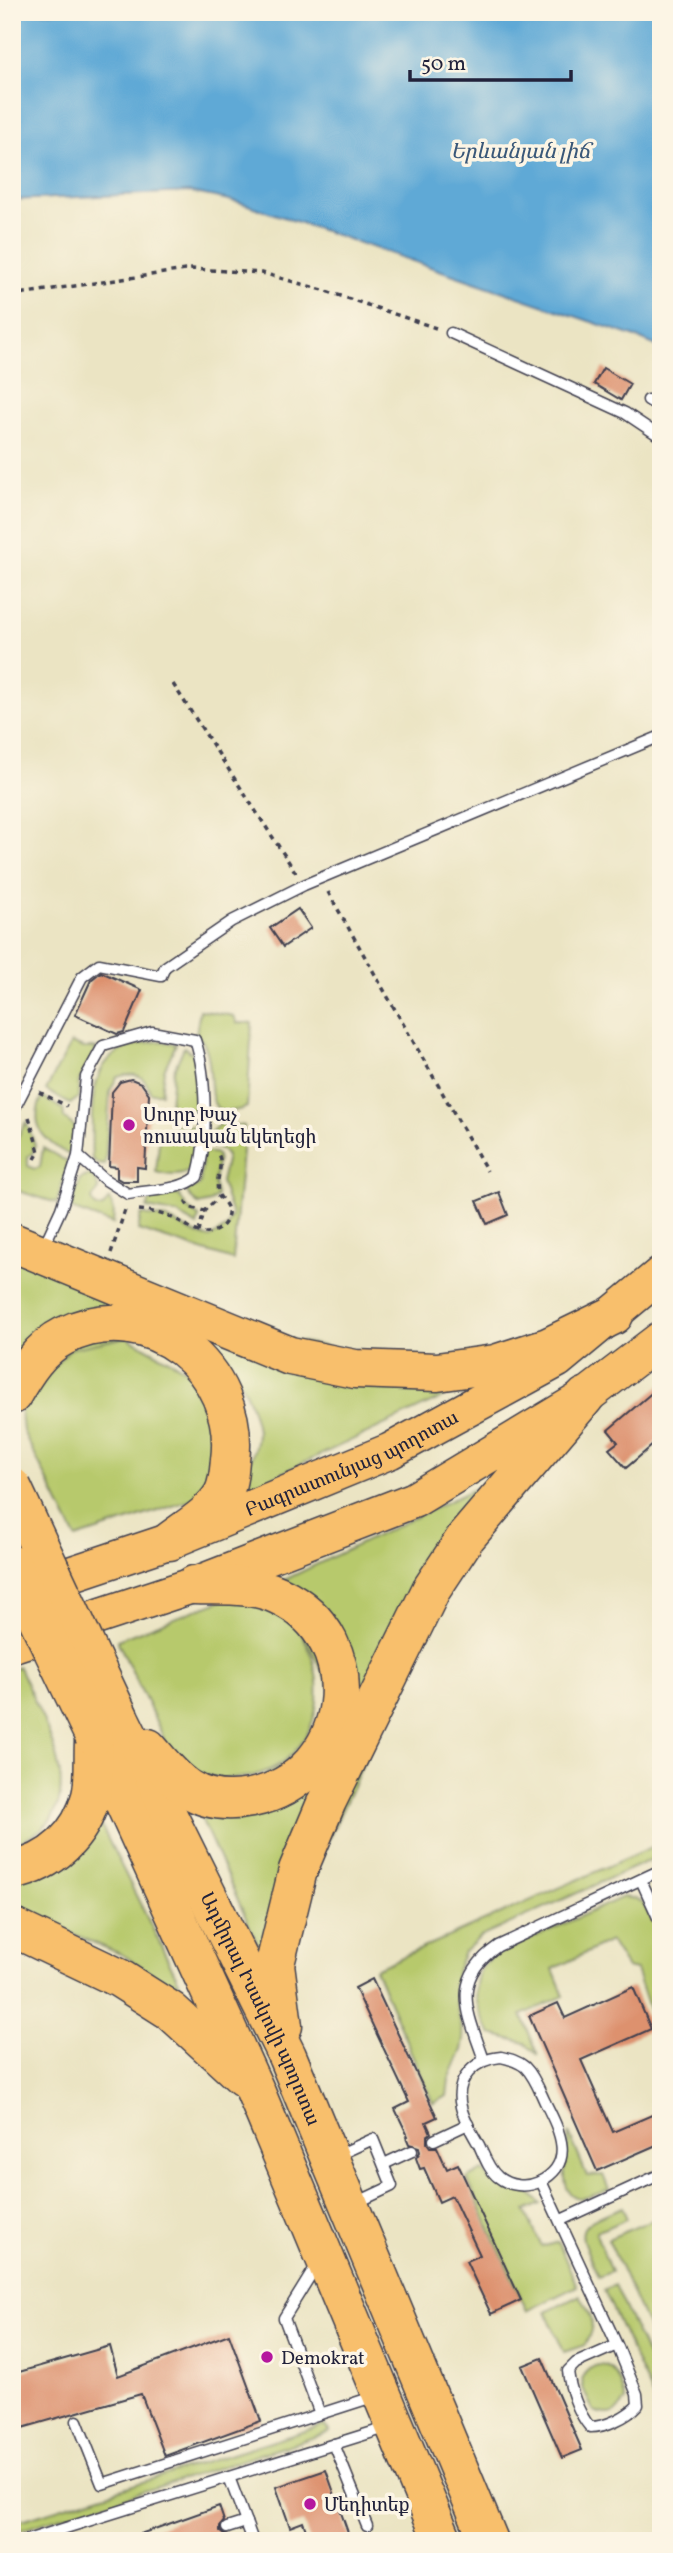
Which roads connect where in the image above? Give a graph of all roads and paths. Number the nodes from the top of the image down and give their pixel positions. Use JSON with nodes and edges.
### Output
{"nodes":[{"id":1,"x":12,"y":295,"type":"edge"},
{"id":2,"x":451,"y":333,"type":"joint"},
{"id":3,"x":648,"y":400,"type":"dead end"},
{"id":4,"x":661,"y":408,"type":"edge"},
{"id":5,"x":661,"y":437,"type":"edge"},
{"id":6,"x":173,"y":684,"type":"dead end"},
{"id":7,"x":661,"y":736,"type":"edge"},
{"id":8,"x":304,"y":885,"type":"junction"},
{"id":9,"x":34,"y":1102,"type":"dead end"},
{"id":10,"x":29,"y":1111,"type":"dead end"},
{"id":11,"x":12,"y":1113,"type":"edge"},
{"id":12,"x":81,"y":1113,"type":"junction"},
{"id":13,"x":201,"y":1149,"type":"junction"},
{"id":14,"x":78,"y":1156,"type":"junction"},
{"id":15,"x":35,"y":1159,"type":"dead end"},
{"id":16,"x":487,"y":1171,"type":"dead end"},
{"id":17,"x":128,"y":1194,"type":"junction"},
{"id":18,"x":220,"y":1196,"type":"junction"},
{"id":19,"x":126,"y":1208,"type":"junction"},
{"id":20,"x":199,"y":1233,"type":"junction"},
{"id":21,"x":27,"y":1248,"type":"edge"},
{"id":22,"x":107,"y":1265,"type":"dead end"},
{"id":23,"x":661,"y":1274,"type":"edge"},
{"id":24,"x":614,"y":1315,"type":"junction"},
{"id":25,"x":661,"y":1339,"type":"edge"},
{"id":26,"x":12,"y":1395,"type":"edge"},
{"id":27,"x":585,"y":1397,"type":"junction"},
{"id":28,"x":12,"y":1487,"type":"edge"},
{"id":29,"x":170,"y":1541,"type":"junction"},
{"id":30,"x":12,"y":1566,"type":"edge"},
{"id":31,"x":194,"y":1585,"type":"junction"},
{"id":32,"x":12,"y":1593,"type":"edge"},
{"id":33,"x":12,"y":1645,"type":"edge"},
{"id":34,"x":107,"y":1727,"type":"junction"},
{"id":35,"x":661,"y":1870,"type":"edge"},
{"id":36,"x":12,"y":1871,"type":"edge"},
{"id":37,"x":641,"y":1880,"type":"junction"},
{"id":38,"x":661,"y":1924,"type":"edge"},
{"id":39,"x":12,"y":1927,"type":"edge"},
{"id":40,"x":287,"y":2056,"type":"junction"},
{"id":41,"x":484,"y":2060,"type":"junction"},
{"id":42,"x":254,"y":2088,"type":"junction"},
{"id":43,"x":468,"y":2124,"type":"junction"},
{"id":44,"x":434,"y":2140,"type":"dead end"},
{"id":45,"x":412,"y":2151,"type":"dead end"},
{"id":46,"x":331,"y":2158,"type":"junction"},
{"id":47,"x":384,"y":2164,"type":"junction"},
{"id":48,"x":661,"y":2175,"type":"edge"},
{"id":49,"x":541,"y":2181,"type":"junction"},
{"id":50,"x":350,"y":2205,"type":"junction"},
{"id":51,"x":561,"y":2220,"type":"junction"},
{"id":52,"x":323,"y":2255,"type":"junction"},
{"id":53,"x":617,"y":2345,"type":"junction"},
{"id":54,"x":388,"y":2409,"type":"junction"},
{"id":55,"x":320,"y":2414,"type":"junction"},
{"id":56,"x":77,"y":2421,"type":"dead end"},
{"id":57,"x":334,"y":2444,"type":"junction"},
{"id":58,"x":229,"y":2477,"type":"junction"},
{"id":59,"x":246,"y":2522,"type":"junction"},
{"id":60,"x":367,"y":2526,"type":"dead end"},
{"id":61,"x":227,"y":2528,"type":"dead end"},
{"id":62,"x":64,"y":2529,"type":"junction"},
{"id":63,"x":24,"y":2541,"type":"edge"},
{"id":64,"x":68,"y":2541,"type":"edge"},
{"id":65,"x":253,"y":2541,"type":"edge"},
{"id":66,"x":443,"y":2541,"type":"edge"},
{"id":67,"x":489,"y":2541,"type":"edge"}],
"edges":[{"from":1,"to":2,"type":"path"},
{"from":2,"to":5,"type":"lane"},
{"from":3,"to":4,"type":"lane"},
{"from":6,"to":8,"type":"path"},
{"from":7,"to":8,"type":"lane"},
{"from":8,"to":11,"type":"lane"},
{"from":8,"to":16,"type":"path"},
{"from":9,"to":12,"type":"path"},
{"from":10,"to":15,"type":"path"},
{"from":12,"to":13,"type":"lane"},
{"from":12,"to":14,"type":"lane"},
{"from":13,"to":17,"type":"lane"},
{"from":13,"to":18,"type":"path"},
{"from":14,"to":17,"type":"lane"},
{"from":14,"to":21,"type":"lane"},
{"from":17,"to":19,"type":"path"},
{"from":18,"to":20,"type":"path"},
{"from":18,"to":20,"type":"path"},
{"from":19,"to":20,"type":"path"},
{"from":19,"to":22,"type":"path"},
{"from":21,"to":24,"type":"highway"},
{"from":23,"to":24,"type":"main road","name":"Բագրատունյաց պողոտա"},
{"from":24,"to":29,"type":"main road","name":"Բագրատունյաց պողոտա"},
{"from":25,"to":27,"type":"main road"},
{"from":26,"to":29,"type":"highway"},
{"from":27,"to":31,"type":"main road"},
{"from":27,"to":40,"type":"highway"},
{"from":28,"to":34,"type":"highway","name":"Ադմիրալ Իսակովի պողոտա","bridge":true},
{"from":29,"to":32,"type":"main road","name":"Բագրատունյաց պողոտա"},
{"from":30,"to":34,"type":"highway","name":"Ադմիրալ Իսակովի պողոտա","bridge":true},
{"from":31,"to":33,"type":"main road"},
{"from":31,"to":34,"type":"highway"},
{"from":34,"to":36,"type":"highway"},
{"from":34,"to":40,"type":"highway","name":"Ադմիրալ Իսակովի պողոտա"},
{"from":34,"to":42,"type":"highway","name":"Ադմիրալ Իսակովի պողոտա"},
{"from":35,"to":37,"type":"lane"},
{"from":37,"to":38,"type":"lane"},
{"from":37,"to":41,"type":"lane"},
{"from":39,"to":42,"type":"highway"},
{"from":40,"to":46,"type":"highway","name":"Ադմիրալ Իսակովի պողոտա"},
{"from":41,"to":43,"type":"lane"},
{"from":41,"to":49,"type":"lane"},
{"from":42,"to":52,"type":"highway","name":"Ադմիրալ Իսակովի պողոտա"},
{"from":43,"to":44,"type":"lane"},
{"from":43,"to":49,"type":"lane"},
{"from":45,"to":47,"type":"lane"},
{"from":46,"to":47,"type":"lane"},
{"from":46,"to":50,"type":"highway","name":"Ադմիրալ Իսակովի պողոտա"},
{"from":47,"to":50,"type":"lane"},
{"from":48,"to":51,"type":"lane"},
{"from":49,"to":51,"type":"lane"},
{"from":50,"to":67,"type":"highway","name":"Ադմիրալ Իսակովի պողոտա"},
{"from":51,"to":53,"type":"lane"},
{"from":52,"to":54,"type":"highway","name":"Ադմիրալ Իսակովի պողոտա"},
{"from":52,"to":55,"type":"lane"},
{"from":53,"to":53,"type":"lane"},
{"from":54,"to":55,"type":"lane"},
{"from":54,"to":57,"type":"lane"},
{"from":54,"to":66,"type":"highway","name":"Ադմիրալ Իսակովի պողոտա"},
{"from":55,"to":56,"type":"lane"},
{"from":57,"to":58,"type":"lane"},
{"from":57,"to":60,"type":"lane"},
{"from":58,"to":59,"type":"lane"},
{"from":58,"to":62,"type":"lane"},
{"from":59,"to":61,"type":"lane"},
{"from":59,"to":65,"type":"lane"},
{"from":62,"to":63,"type":"lane"},
{"from":62,"to":64,"type":"lane"}]}
